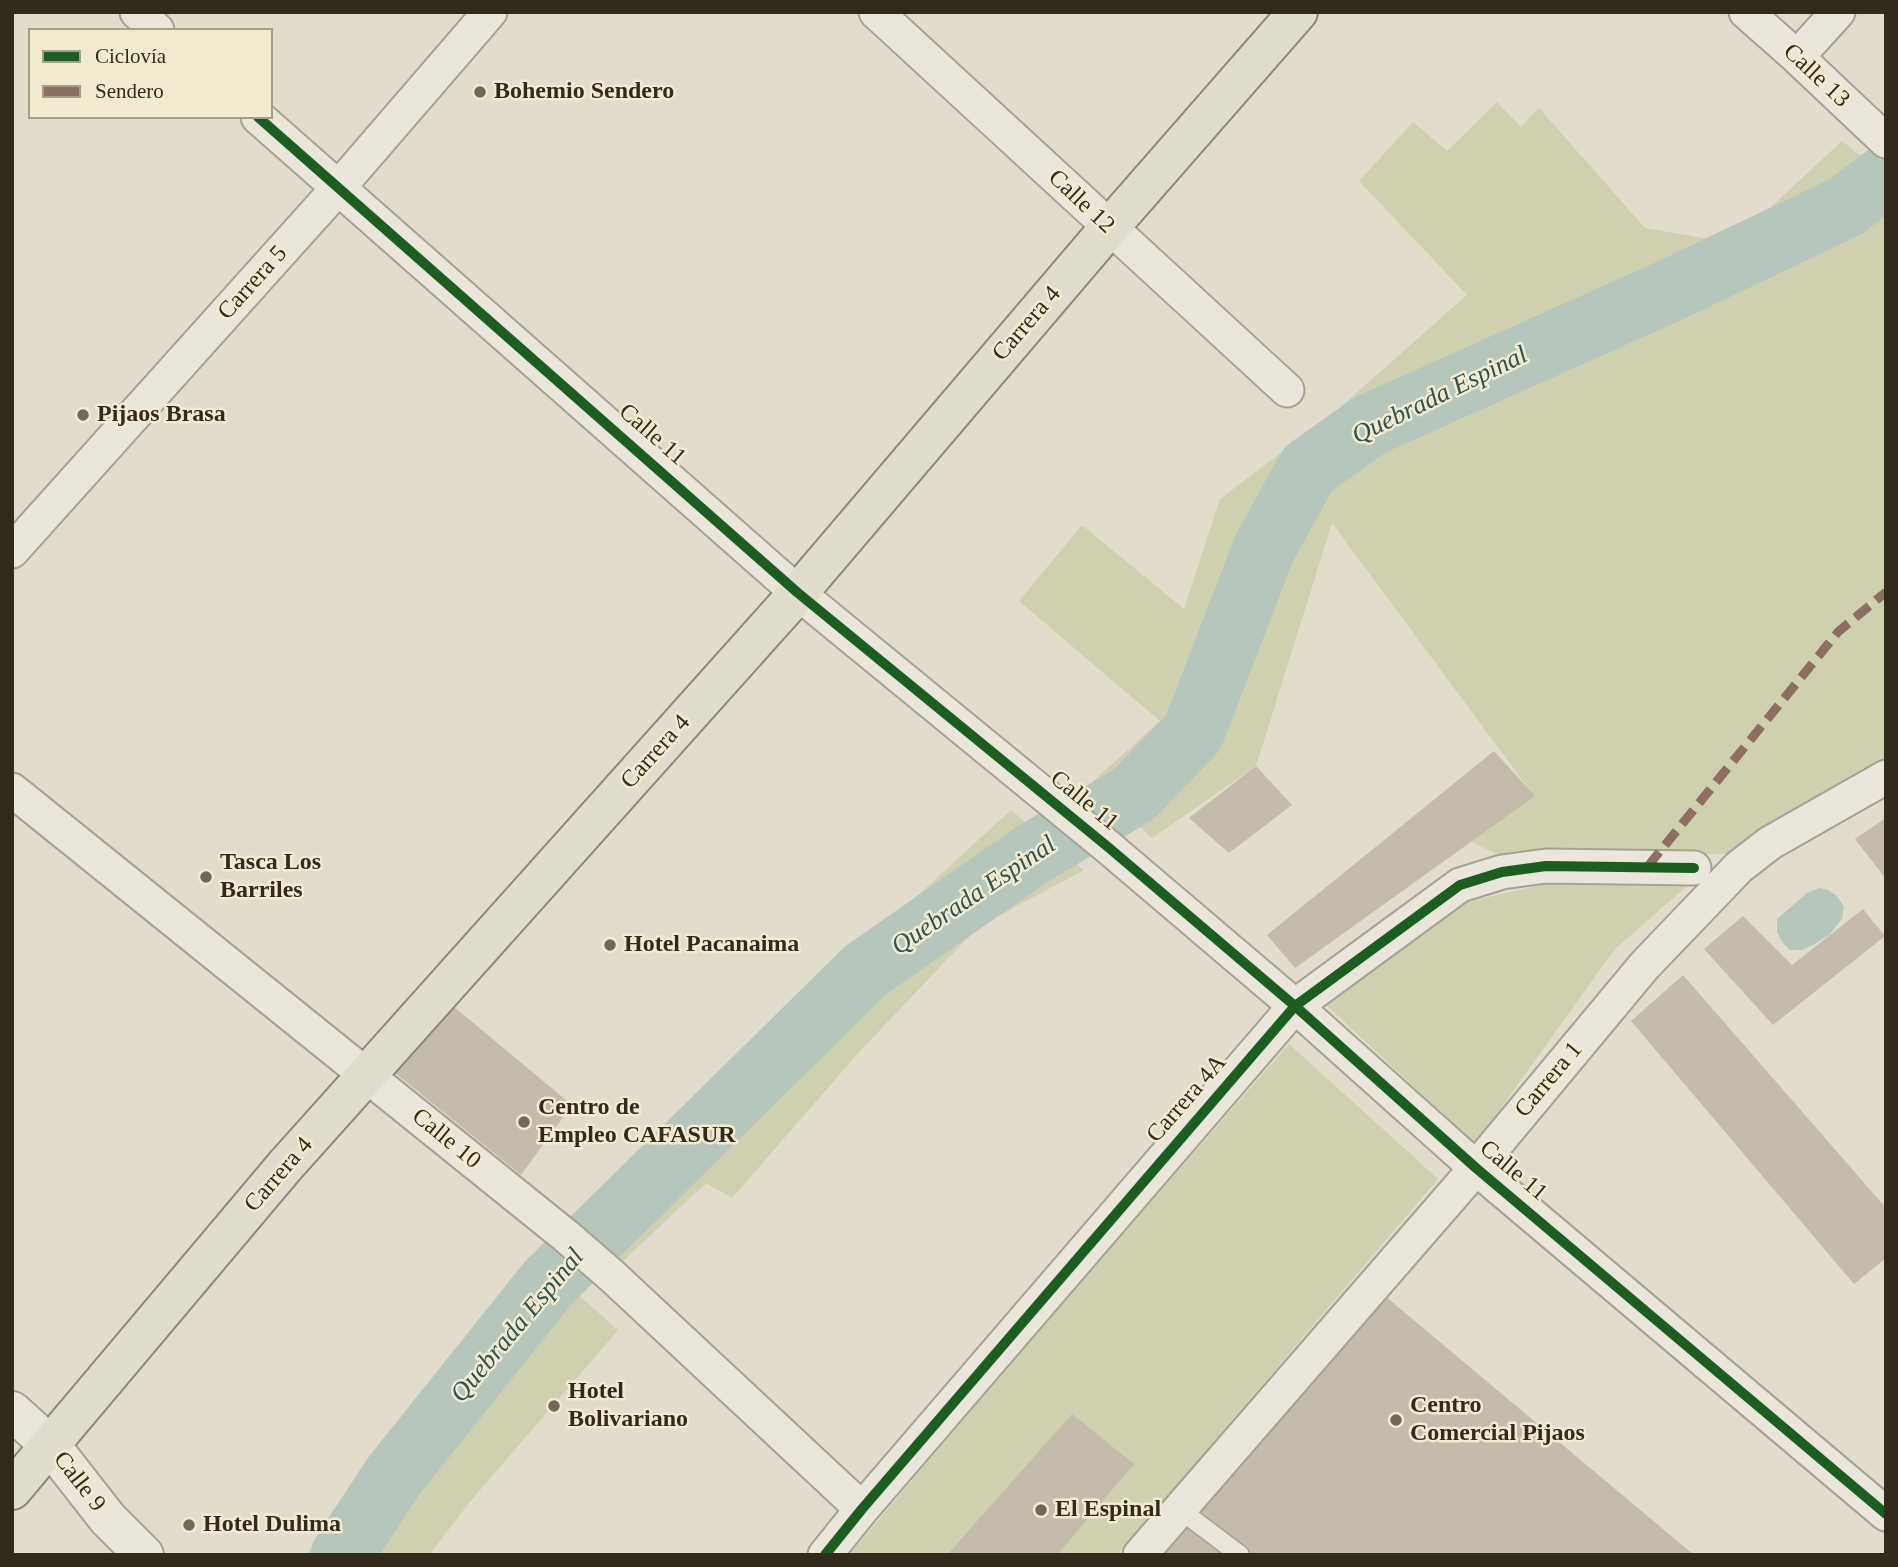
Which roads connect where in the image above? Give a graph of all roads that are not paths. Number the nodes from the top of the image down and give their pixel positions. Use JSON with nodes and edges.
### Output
{"nodes":[{"id":1,"x":136,"y":12,"type":"edge"},
{"id":2,"x":490,"y":12,"type":"edge"},
{"id":3,"x":876,"y":12,"type":"edge"},
{"id":4,"x":1298,"y":12,"type":"edge"},
{"id":5,"x":1746,"y":12,"type":"edge"},
{"id":6,"x":1838,"y":12,"type":"edge"},
{"id":7,"x":155,"y":28,"type":"edge"},
{"id":8,"x":1797,"y":57,"type":"junction"},
{"id":9,"x":260,"y":119,"type":"edge"},
{"id":10,"x":1886,"y":141,"type":"edge"},
{"id":11,"x":339,"y":187,"type":"junction"},
{"id":12,"x":1109,"y":228,"type":"junction"},
{"id":13,"x":1287,"y":390,"type":"dead end"},
{"id":14,"x":12,"y":551,"type":"edge"},
{"id":15,"x":798,"y":593,"type":"junction"},
{"id":16,"x":1886,"y":777,"type":"edge"},
{"id":17,"x":12,"y":790,"type":"edge"},
{"id":18,"x":1694,"y":868,"type":"dead end"},
{"id":19,"x":1295,"y":1006,"type":"junction"},
{"id":20,"x":368,"y":1075,"type":"junction"},
{"id":21,"x":1476,"y":1168,"type":"junction"},
{"id":22,"x":12,"y":1411,"type":"edge"},
{"id":23,"x":51,"y":1446,"type":"junction"},
{"id":24,"x":12,"y":1490,"type":"edge"},
{"id":25,"x":862,"y":1509,"type":"junction"},
{"id":26,"x":1179,"y":1509,"type":"junction"},
{"id":27,"x":1886,"y":1514,"type":"edge"},
{"id":28,"x":144,"y":1555,"type":"edge"},
{"id":29,"x":824,"y":1555,"type":"edge"},
{"id":30,"x":1140,"y":1555,"type":"edge"},
{"id":31,"x":1240,"y":1555,"type":"edge"}],
"edges":[{"from":1,"to":7,"type":"street"},
{"from":2,"to":11,"type":"street","name":"Carrera 5"},
{"from":3,"to":12,"type":"street","name":"Calle 12"},
{"from":4,"to":12,"type":"main road","name":"Carrera 4"},
{"from":5,"to":8,"type":"street","name":"Calle 13"},
{"from":6,"to":8,"type":"street"},
{"from":8,"to":10,"type":"street","name":"Calle 13"},
{"from":9,"to":11,"type":"street","name":"Calle 11"},
{"from":11,"to":14,"type":"street","name":"Carrera 5"},
{"from":11,"to":15,"type":"street","name":"Calle 11"},
{"from":12,"to":13,"type":"street","name":"Calle 12"},
{"from":12,"to":15,"type":"main road","name":"Carrera 4"},
{"from":15,"to":19,"type":"street","name":"Calle 11"},
{"from":15,"to":20,"type":"main road","name":"Carrera 4"},
{"from":16,"to":21,"type":"street","name":"Carrera 1"},
{"from":17,"to":20,"type":"street","name":"Calle 10"},
{"from":18,"to":19,"type":"street","name":"Carrera 4A"},
{"from":19,"to":21,"type":"street","name":"Calle 11"},
{"from":19,"to":25,"type":"street","name":"Carrera 4A"},
{"from":20,"to":23,"type":"main road","name":"Carrera 4"},
{"from":20,"to":25,"type":"street","name":"Calle 10"},
{"from":21,"to":26,"type":"street","name":"Carrera 1"},
{"from":21,"to":27,"type":"street","name":"Calle 11"},
{"from":22,"to":23,"type":"street","name":"Calle 9"},
{"from":23,"to":24,"type":"main road","name":"Carrera 4"},
{"from":23,"to":28,"type":"street","name":"Calle 9"},
{"from":25,"to":29,"type":"street","name":"Carrera 4A"},
{"from":26,"to":30,"type":"street","name":"Carrera 1"},
{"from":26,"to":31,"type":"lane"}]}
